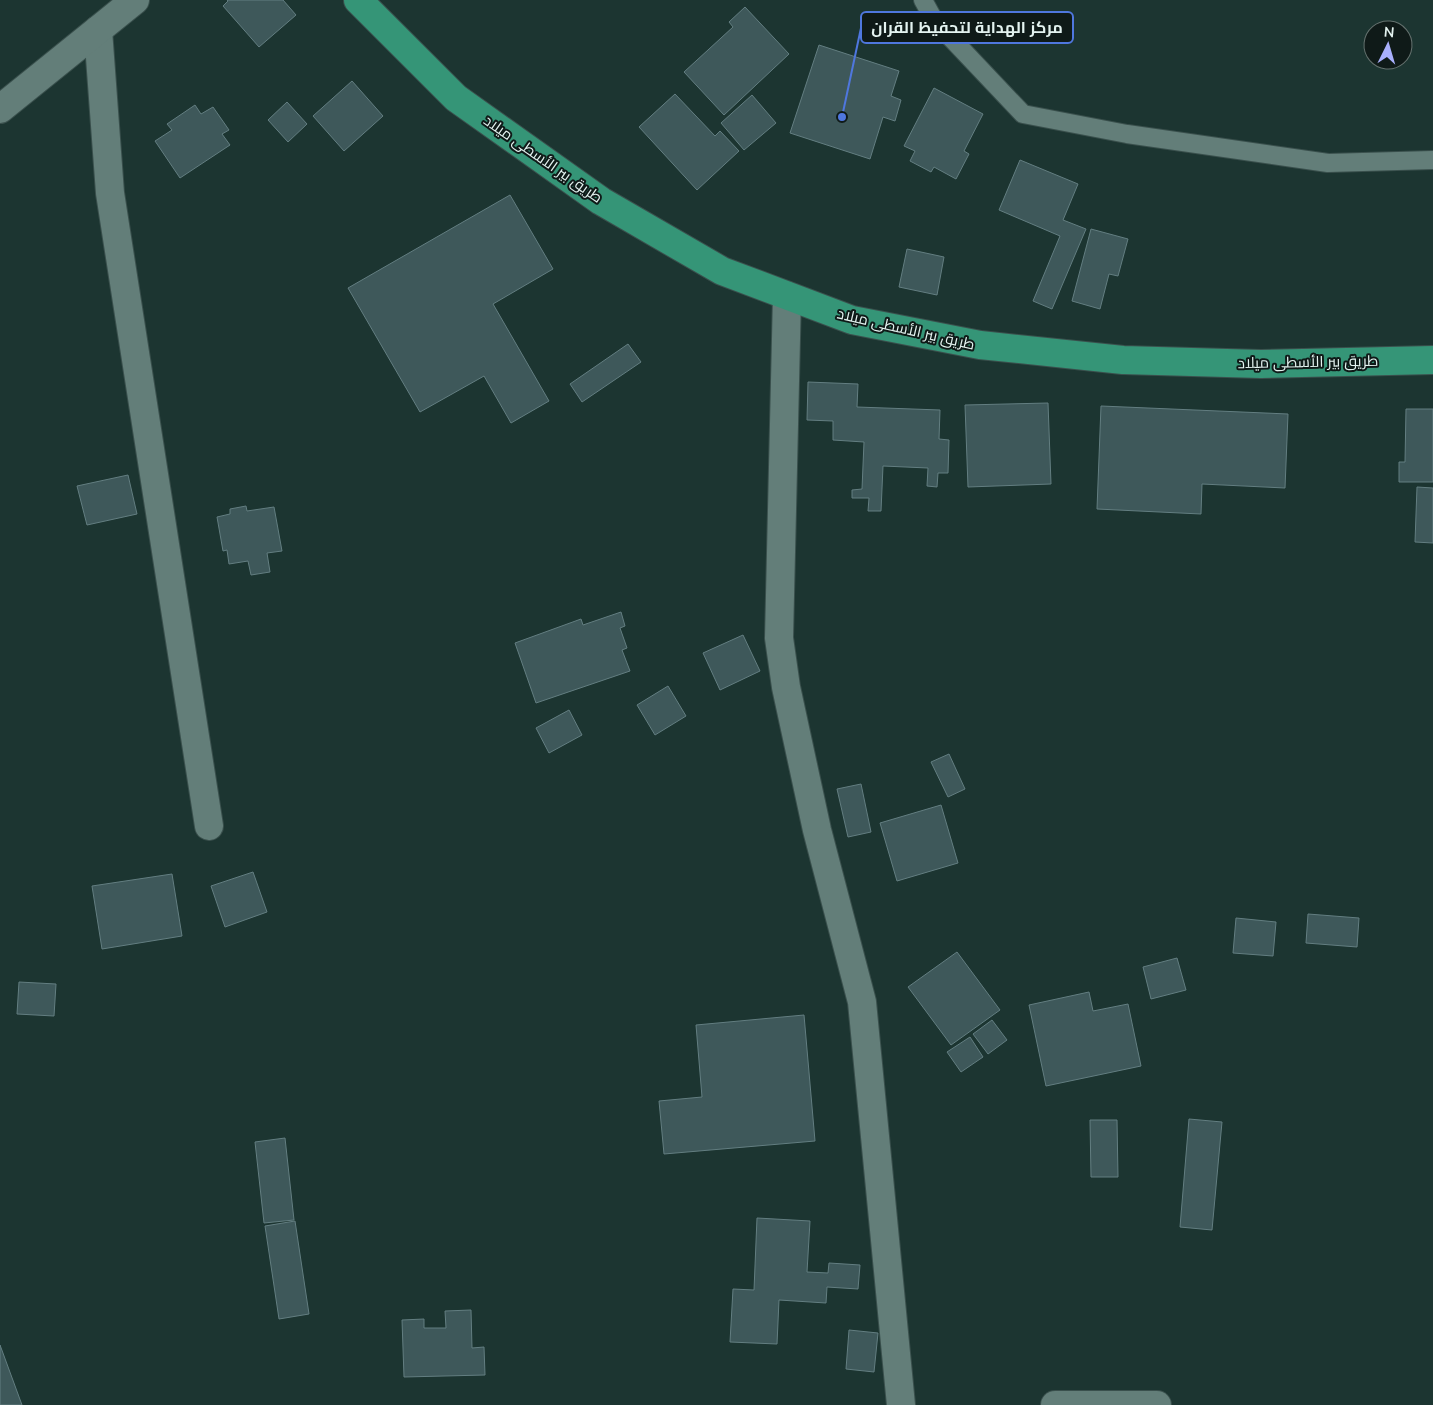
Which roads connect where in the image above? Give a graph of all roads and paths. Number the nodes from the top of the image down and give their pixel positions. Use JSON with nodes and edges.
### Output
{"nodes":[{"id":1,"x":135,"y":0,"type":"edge"},
{"id":2,"x":358,"y":0,"type":"edge"},
{"id":3,"x":923,"y":0,"type":"edge"},
{"id":4,"x":98,"y":30,"type":"junction"},
{"id":5,"x":0,"y":109,"type":"edge"},
{"id":6,"x":1433,"y":160,"type":"edge"},
{"id":7,"x":787,"y":296,"type":"junction"},
{"id":8,"x":1433,"y":360,"type":"edge"},
{"id":9,"x":209,"y":826,"type":"dead end"},
{"id":10,"x":901,"y":1405,"type":"edge"},
{"id":11,"x":1056,"y":1405,"type":"edge"},
{"id":12,"x":1157,"y":1405,"type":"edge"}],
"edges":[{"from":1,"to":4,"type":"street"},
{"from":2,"to":7,"type":"main road","name":"طريق بير الأسطى ميلاد"},
{"from":3,"to":6,"type":"lane"},
{"from":4,"to":5,"type":"street"},
{"from":4,"to":9,"type":"street"},
{"from":7,"to":8,"type":"main road","name":"طريق بير الأسطى ميلاد"},
{"from":7,"to":10,"type":"street"},
{"from":11,"to":12,"type":"street"}]}
